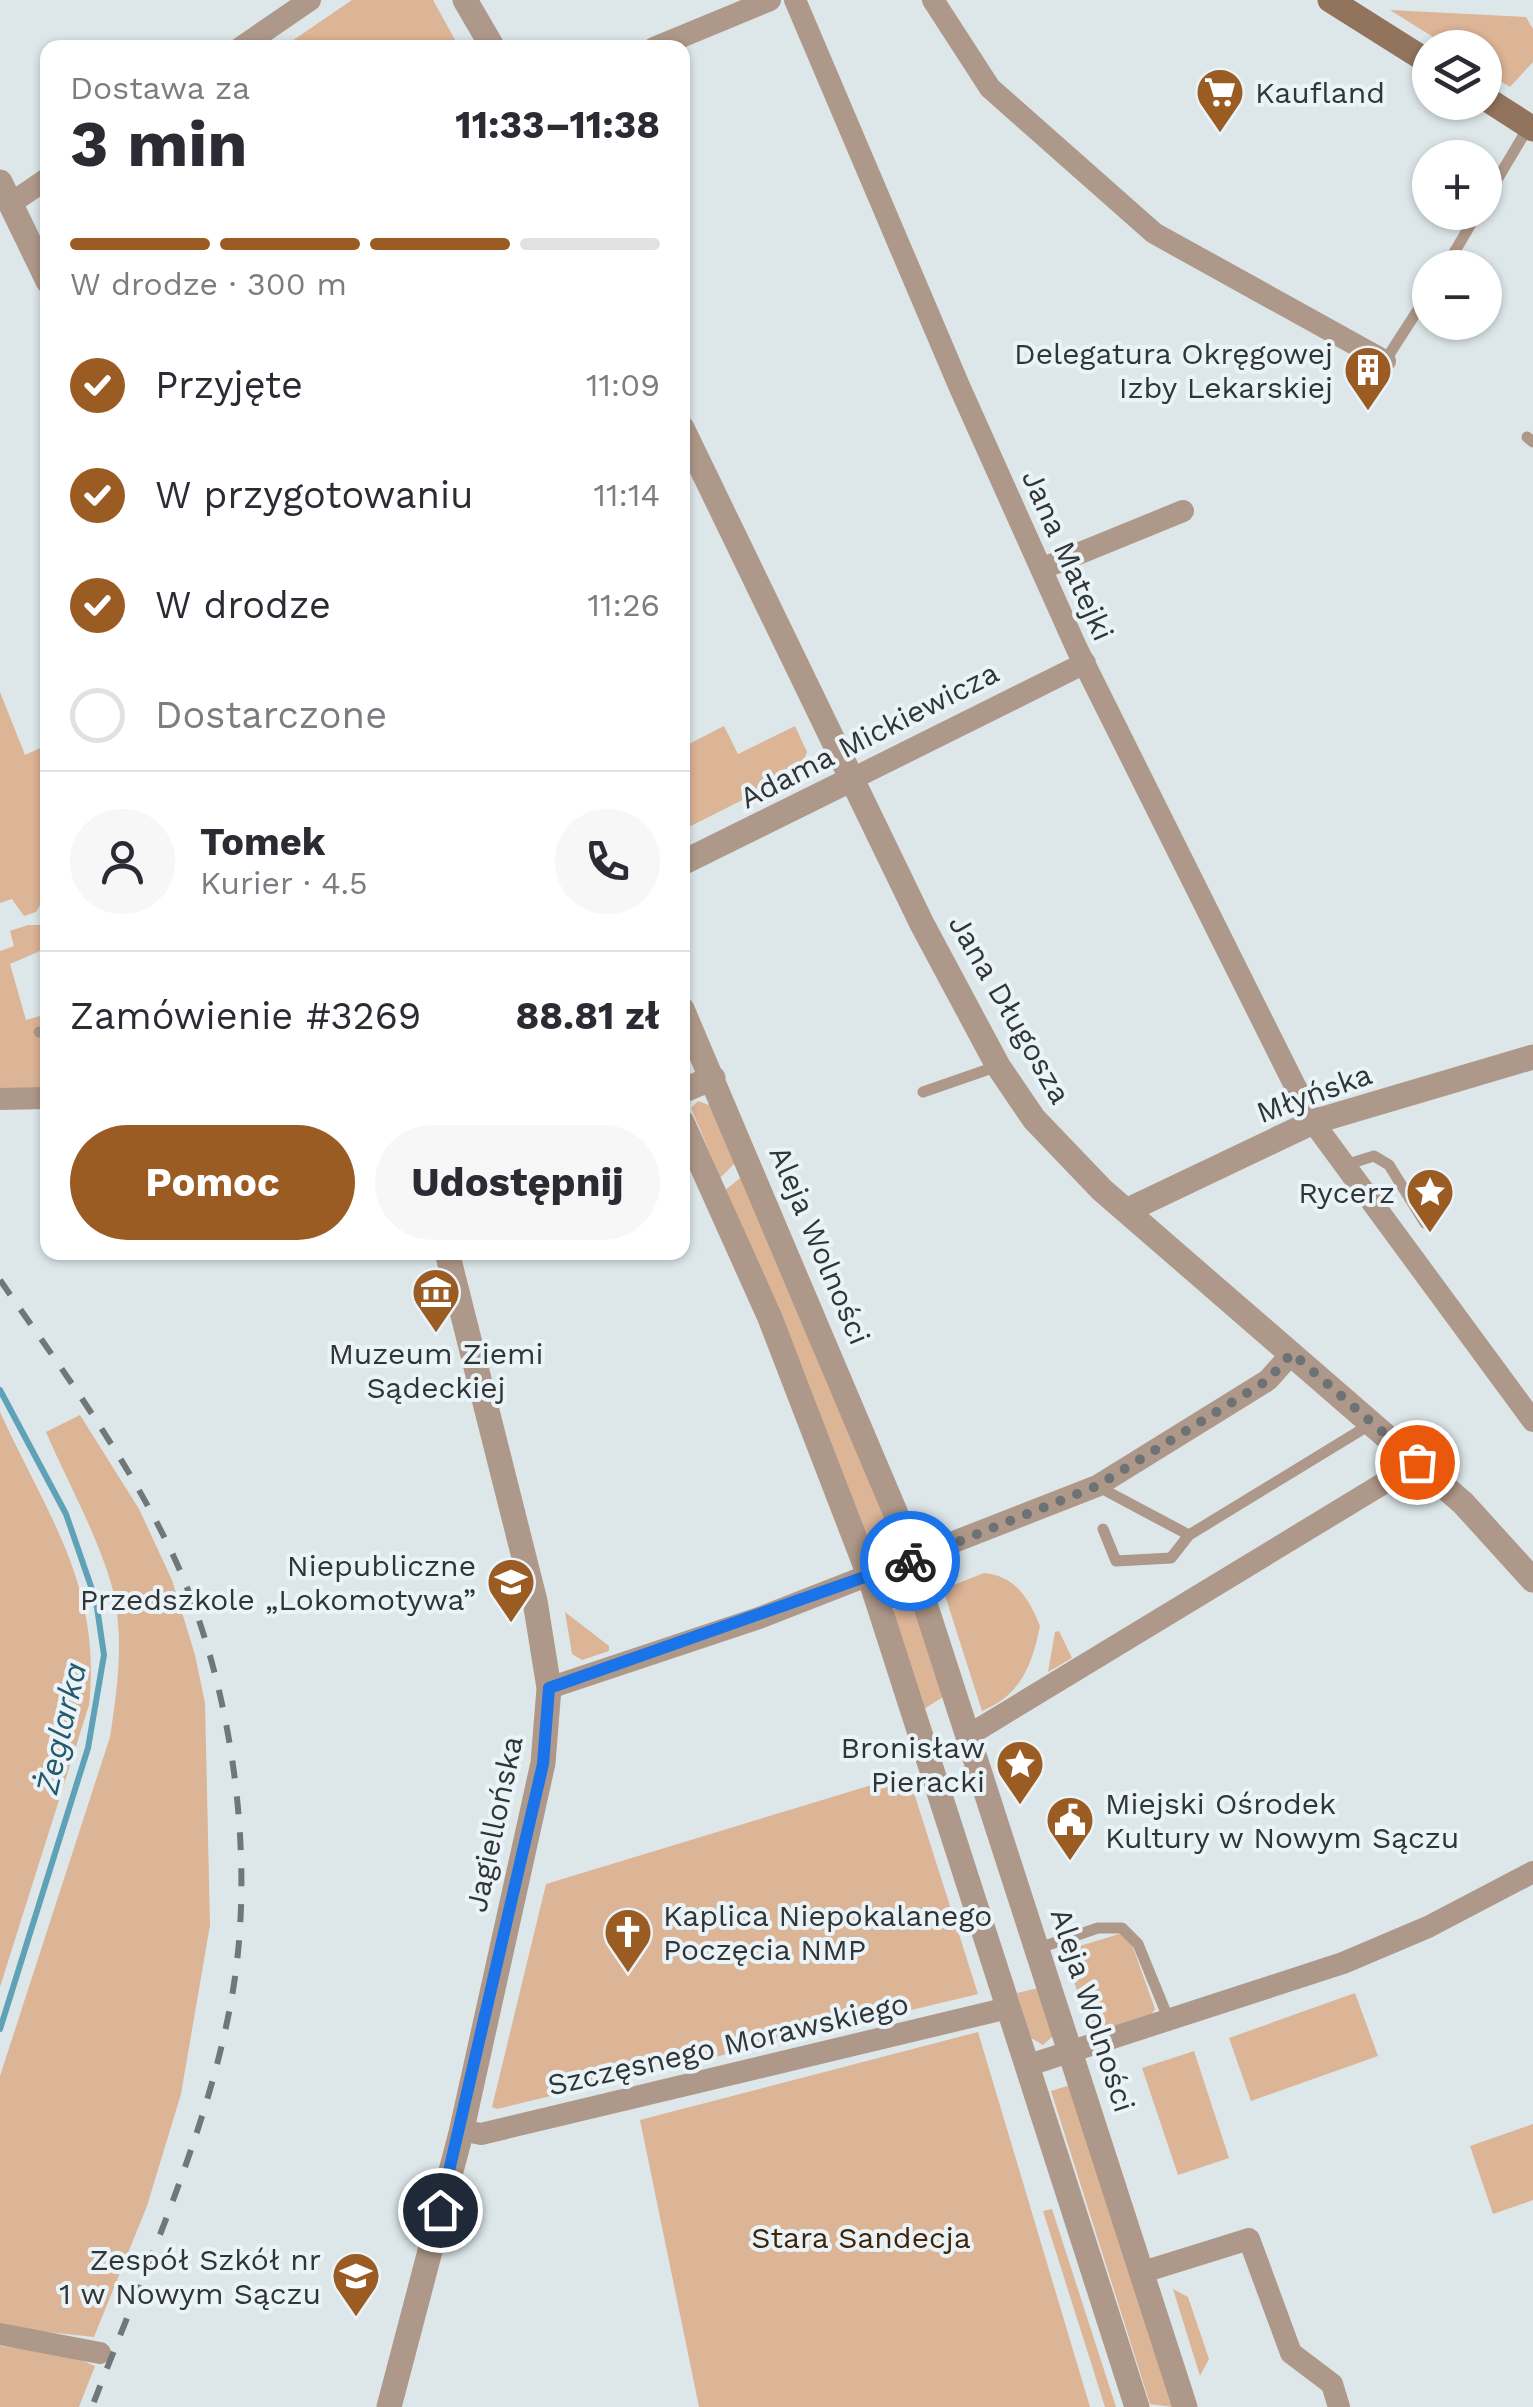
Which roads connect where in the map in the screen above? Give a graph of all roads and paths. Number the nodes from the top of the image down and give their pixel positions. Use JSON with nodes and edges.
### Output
{"nodes":[{"id":1,"x":310,"y":0,"type":"edge"},
{"id":2,"x":465,"y":0,"type":"edge"},
{"id":3,"x":770,"y":0,"type":"edge"},
{"id":4,"x":795,"y":0,"type":"edge"},
{"id":5,"x":932,"y":0,"type":"edge"},
{"id":6,"x":1330,"y":0,"type":"edge"},
{"id":7,"x":252,"y":40,"type":"edge"},
{"id":8,"x":488,"y":40,"type":"edge"},
{"id":9,"x":673,"y":40,"type":"edge"},
{"id":10,"x":1412,"y":52,"type":"edge"},
{"id":11,"x":1502,"y":108,"type":"edge"},
{"id":12,"x":1532,"y":125,"type":"edge"},
{"id":13,"x":1502,"y":173,"type":"edge"},
{"id":14,"x":40,"y":181,"type":"edge"},
{"id":15,"x":5,"y":193,"type":"edge"},
{"id":16,"x":40,"y":265,"type":"edge"},
{"id":17,"x":1412,"y":318,"type":"edge"},
{"id":18,"x":1384,"y":360,"type":"joint"},
{"id":19,"x":690,"y":445,"type":"edge"},
{"id":20,"x":1183,"y":511,"type":"dead end"},
{"id":21,"x":1042,"y":569,"type":"junction"},
{"id":22,"x":1085,"y":663,"type":"junction"},
{"id":23,"x":852,"y":779,"type":"junction"},
{"id":24,"x":690,"y":859,"type":"edge"},
{"id":25,"x":690,"y":1027,"type":"edge"},
{"id":26,"x":1533,"y":1057,"type":"edge"},
{"id":27,"x":998,"y":1066,"type":"junction"},
{"id":28,"x":712,"y":1078,"type":"junction"},
{"id":29,"x":690,"y":1088,"type":"edge"},
{"id":30,"x":923,"y":1092,"type":"dead end"},
{"id":31,"x":0,"y":1098,"type":"edge"},
{"id":32,"x":40,"y":1098,"type":"edge"},
{"id":33,"x":1313,"y":1122,"type":"junction"},
{"id":34,"x":690,"y":1140,"type":"edge"},
{"id":35,"x":1345,"y":1165,"type":"junction"},
{"id":36,"x":1126,"y":1212,"type":"junction"},
{"id":37,"x":1425,"y":1223,"type":"dead end"},
{"id":38,"x":448,"y":1260,"type":"edge"},
{"id":39,"x":1292,"y":1353,"type":"junction"},
{"id":40,"x":1533,"y":1421,"type":"edge"},
{"id":41,"x":1372,"y":1424,"type":"junction"},
{"id":42,"x":1417,"y":1462,"type":"junction"},
{"id":43,"x":1097,"y":1486,"type":"junction"},
{"id":44,"x":1103,"y":1529,"type":"dead end"},
{"id":45,"x":1189,"y":1535,"type":"junction"},
{"id":46,"x":912,"y":1560,"type":"junction"},
{"id":47,"x":1531,"y":1572,"type":"edge"},
{"id":48,"x":869,"y":1575,"type":"junction"},
{"id":49,"x":549,"y":1688,"type":"junction"},
{"id":50,"x":969,"y":1735,"type":"junction"},
{"id":51,"x":1533,"y":1872,"type":"edge"},
{"id":52,"x":1038,"y":1948,"type":"junction"},
{"id":53,"x":1008,"y":2008,"type":"junction"},
{"id":54,"x":1169,"y":2020,"type":"junction"},
{"id":55,"x":1072,"y":2050,"type":"junction"},
{"id":56,"x":1026,"y":2066,"type":"junction"},
{"id":57,"x":461,"y":2130,"type":"junction"},
{"id":58,"x":1142,"y":2272,"type":"junction"},
{"id":59,"x":0,"y":2334,"type":"edge"},
{"id":60,"x":100,"y":2352,"type":"dead end"},
{"id":61,"x":389,"y":2407,"type":"edge"},
{"id":62,"x":1137,"y":2407,"type":"edge"},
{"id":63,"x":1184,"y":2407,"type":"edge"},
{"id":64,"x":1338,"y":2407,"type":"edge"}],
"edges":[{"from":1,"to":7,"type":"street"},
{"from":2,"to":8,"type":"street"},
{"from":3,"to":9,"type":"street"},
{"from":4,"to":21,"type":"street","name":"Jana Matejki"},
{"from":5,"to":18,"type":"street"},
{"from":6,"to":10,"type":"main road"},
{"from":11,"to":12,"type":"main road"},
{"from":12,"to":13,"type":"lane"},
{"from":14,"to":15,"type":"street"},
{"from":15,"to":16,"type":"street"},
{"from":17,"to":18,"type":"lane"},
{"from":19,"to":23,"type":"street","name":"Jana Długosza"},
{"from":20,"to":21,"type":"street"},
{"from":21,"to":22,"type":"street","name":"Jana Matejki"},
{"from":22,"to":23,"type":"street","name":"Adama Mickiewicza"},
{"from":22,"to":33,"type":"street","name":"Jana Matejki"},
{"from":23,"to":24,"type":"street","name":"Adama Mickiewicza"},
{"from":23,"to":27,"type":"street","name":"Jana Długosza"},
{"from":25,"to":28,"type":"street","name":"Aleja Wolności"},
{"from":26,"to":33,"type":"street","name":"Młyńska"},
{"from":27,"to":30,"type":"lane"},
{"from":27,"to":36,"type":"street","name":"Jana Długosza"},
{"from":28,"to":29,"type":"street"},
{"from":28,"to":46,"type":"street","name":"Aleja Wolności"},
{"from":31,"to":32,"type":"street"},
{"from":33,"to":35,"type":"street","name":"Jana Matejki"},
{"from":33,"to":36,"type":"street","name":"Młyńska"},
{"from":34,"to":48,"type":"street"},
{"from":35,"to":37,"type":"lane"},
{"from":35,"to":40,"type":"street","name":"Jana Matejki"},
{"from":36,"to":39,"type":"street","name":"Jana Długosza"},
{"from":38,"to":49,"type":"street","name":"Jagiellońska"},
{"from":39,"to":41,"type":"street","name":"Jana Długosza"},
{"from":39,"to":43,"type":"street"},
{"from":41,"to":42,"type":"street","name":"Jana Długosza"},
{"from":41,"to":45,"type":"lane"},
{"from":42,"to":47,"type":"street","name":"Jana Długosza"},
{"from":42,"to":50,"type":"street"},
{"from":43,"to":45,"type":"lane"},
{"from":43,"to":46,"type":"street"},
{"from":44,"to":45,"type":"lane"},
{"from":46,"to":48,"type":"street"},
{"from":46,"to":50,"type":"street","name":"Aleja Wolności"},
{"from":48,"to":49,"type":"street"},
{"from":48,"to":53,"type":"street"},
{"from":49,"to":57,"type":"street","name":"Jagiellońska"},
{"from":50,"to":52,"type":"street","name":"Aleja Wolności"},
{"from":51,"to":54,"type":"street"},
{"from":52,"to":54,"type":"lane"},
{"from":52,"to":55,"type":"street","name":"Aleja Wolności"},
{"from":53,"to":56,"type":"street"},
{"from":53,"to":57,"type":"street","name":"Szczęsnego Morawskiego"},
{"from":54,"to":55,"type":"street"},
{"from":55,"to":56,"type":"street"},
{"from":55,"to":58,"type":"street","name":"Aleja Wolności"},
{"from":56,"to":62,"type":"street"},
{"from":57,"to":61,"type":"street","name":"Jagiellońska"},
{"from":58,"to":63,"type":"street","name":"Aleja Wolności"},
{"from":58,"to":64,"type":"street"},
{"from":59,"to":60,"type":"street"}]}
